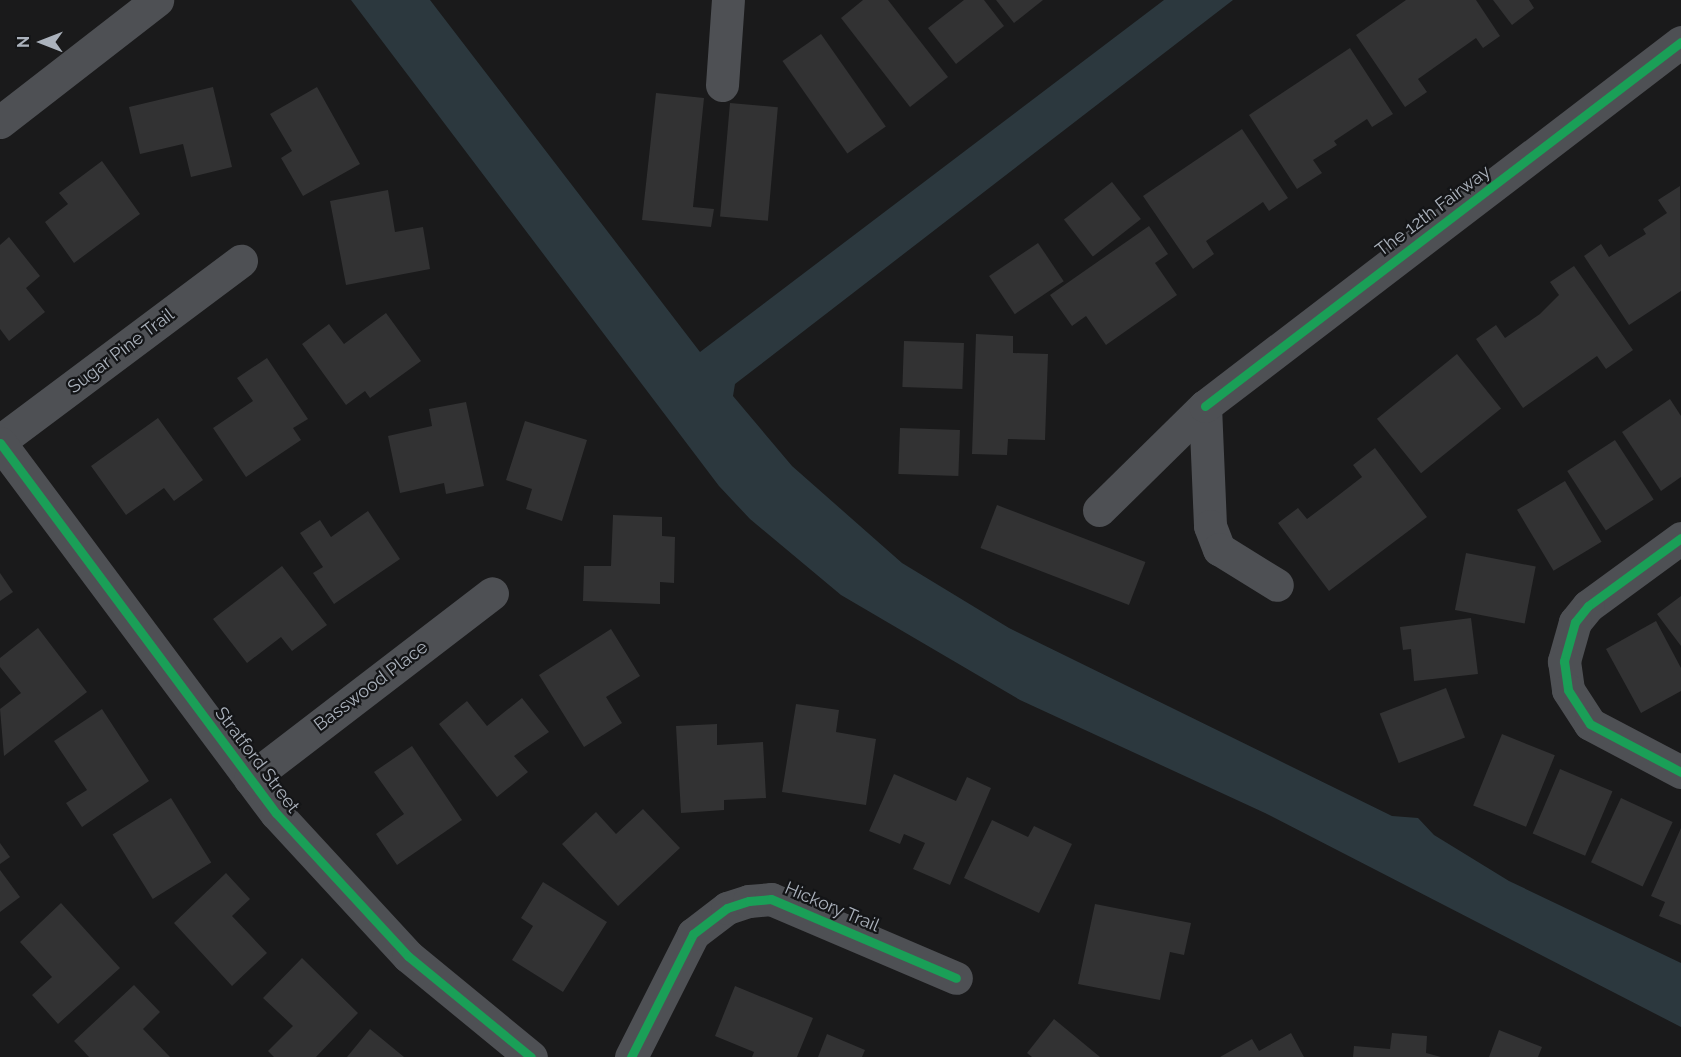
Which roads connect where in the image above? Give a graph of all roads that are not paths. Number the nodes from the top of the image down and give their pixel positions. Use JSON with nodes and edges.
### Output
{"nodes":[{"id":1,"x":728,"y":0,"type":"edge"},
{"id":2,"x":146,"y":3,"type":"edge"},
{"id":3,"x":1681,"y":42,"type":"edge"},
{"id":4,"x":722,"y":85,"type":"dead end"},
{"id":5,"x":1,"y":119,"type":"edge"},
{"id":6,"x":241,"y":261,"type":"dead end"},
{"id":7,"x":1205,"y":406,"type":"junction"},
{"id":8,"x":0,"y":442,"type":"edge"},
{"id":9,"x":1099,"y":510,"type":"dead end"},
{"id":10,"x":1681,"y":538,"type":"edge"},
{"id":11,"x":1276,"y":585,"type":"dead end"},
{"id":12,"x":492,"y":593,"type":"dead end"},
{"id":13,"x":1681,"y":772,"type":"edge"},
{"id":14,"x":250,"y":779,"type":"junction"},
{"id":15,"x":956,"y":978,"type":"dead end"},
{"id":16,"x":531,"y":1057,"type":"edge"},
{"id":17,"x":631,"y":1057,"type":"edge"}],
"edges":[{"from":1,"to":4,"type":"street"},
{"from":2,"to":5,"type":"street"},
{"from":3,"to":7,"type":"street","name":"The 12th Fairway"},
{"from":6,"to":8,"type":"street","name":"Sugar Pine Trail"},
{"from":7,"to":9,"type":"street","name":"The 12th Fairway"},
{"from":7,"to":11,"type":"street"},
{"from":8,"to":14,"type":"street","name":"Stratford Street"},
{"from":10,"to":13,"type":"street"},
{"from":12,"to":14,"type":"street","name":"Basswood Place"},
{"from":14,"to":16,"type":"street","name":"Stratford Street"},
{"from":15,"to":17,"type":"street","name":"Hickory Trail"}]}
